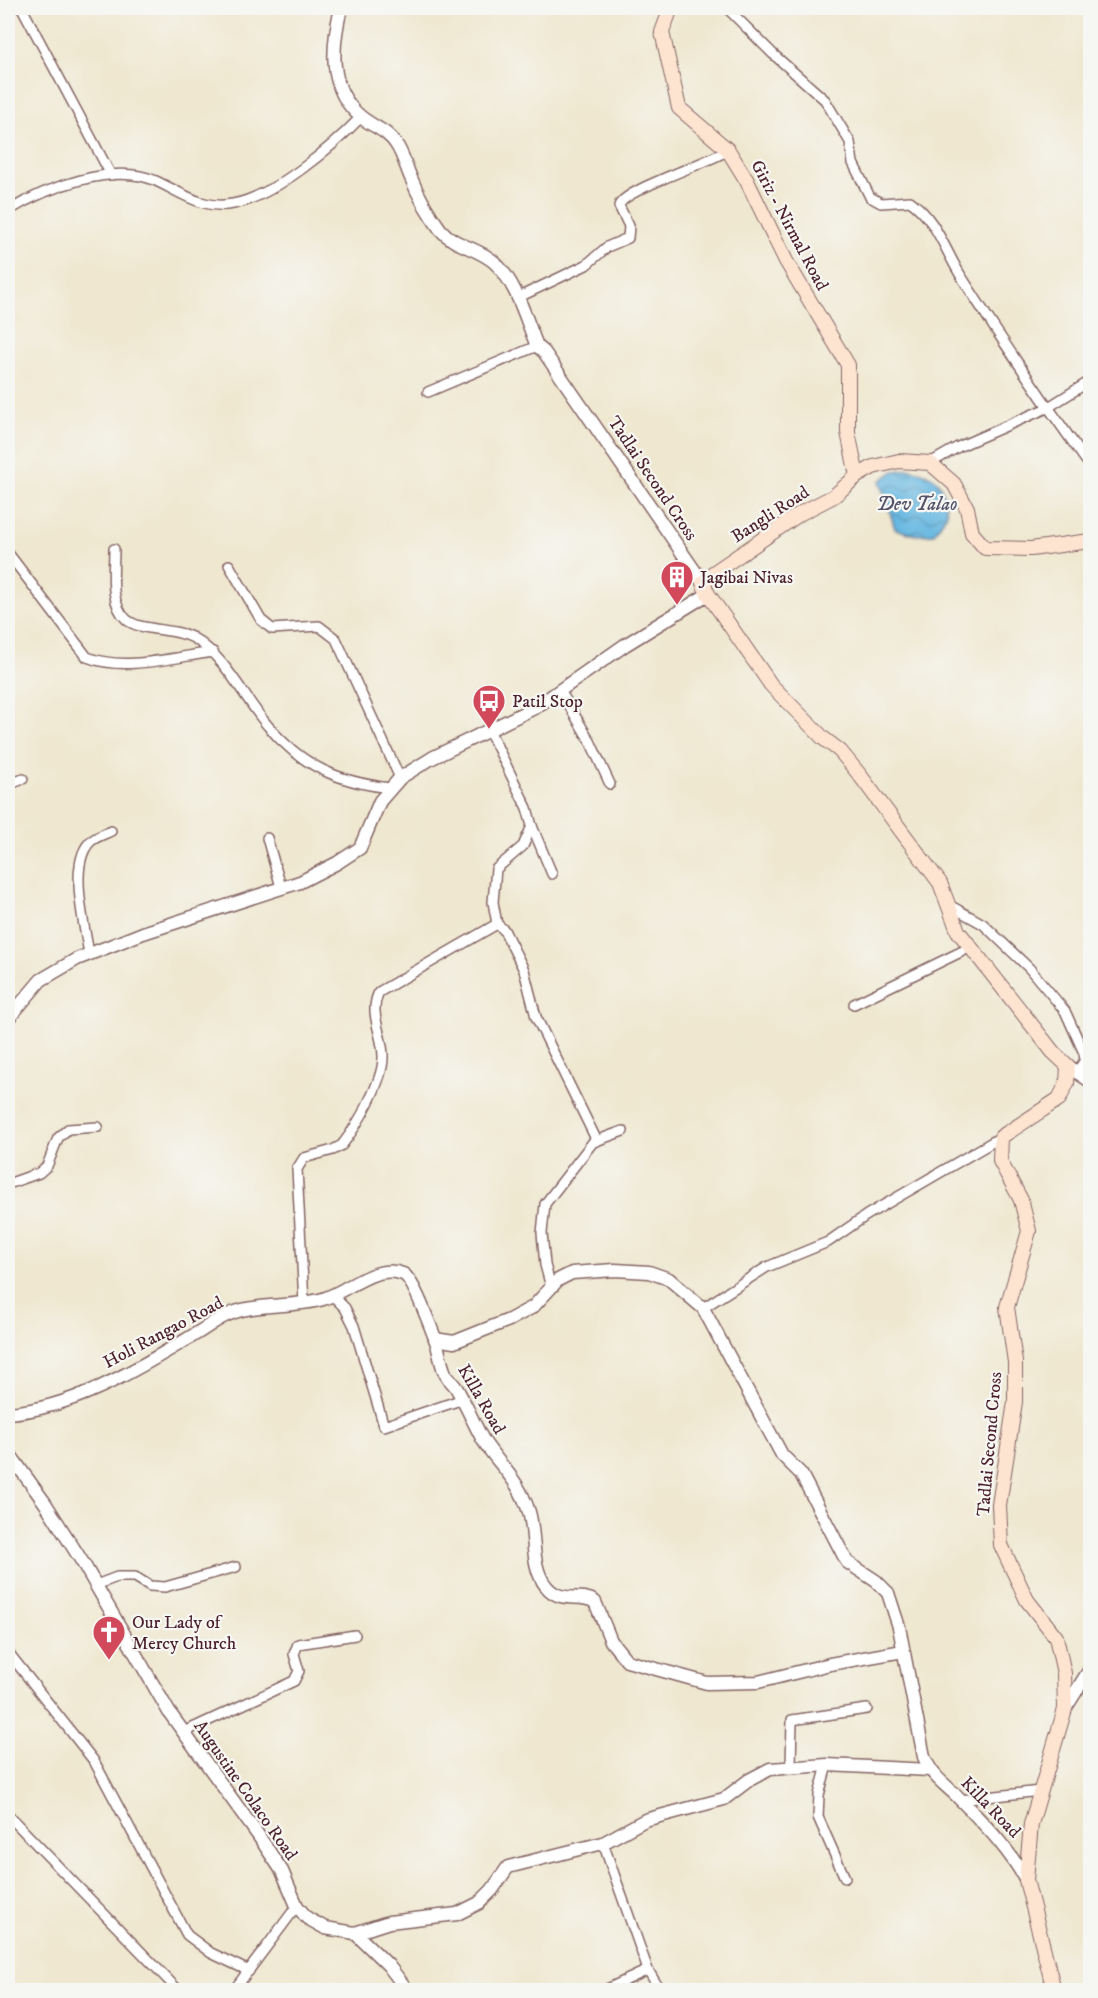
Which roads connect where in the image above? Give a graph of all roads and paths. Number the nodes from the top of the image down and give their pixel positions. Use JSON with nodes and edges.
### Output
{"nodes":[{"id":1,"x":22,"y":8,"type":"edge"},
{"id":2,"x":341,"y":8,"type":"edge"},
{"id":3,"x":671,"y":8,"type":"edge"},
{"id":4,"x":727,"y":8,"type":"edge"},
{"id":5,"x":361,"y":117,"type":"junction"},
{"id":6,"x":728,"y":150,"type":"junction"},
{"id":7,"x":111,"y":176,"type":"junction"},
{"id":8,"x":8,"y":211,"type":"edge"},
{"id":9,"x":517,"y":298,"type":"junction"},
{"id":10,"x":537,"y":346,"type":"junction"},
{"id":11,"x":1090,"y":381,"type":"edge"},
{"id":12,"x":428,"y":392,"type":"dead end"},
{"id":13,"x":1047,"y":408,"type":"junction"},
{"id":14,"x":930,"y":463,"type":"junction"},
{"id":15,"x":1090,"y":466,"type":"edge"},
{"id":16,"x":857,"y":476,"type":"junction"},
{"id":17,"x":1090,"y":541,"type":"edge"},
{"id":18,"x":114,"y":549,"type":"dead end"},
{"id":19,"x":8,"y":553,"type":"edge"},
{"id":20,"x":229,"y":565,"type":"dead end"},
{"id":21,"x":705,"y":589,"type":"junction"},
{"id":22,"x":213,"y":652,"type":"junction"},
{"id":23,"x":561,"y":692,"type":"junction"},
{"id":24,"x":489,"y":730,"type":"junction"},
{"id":25,"x":400,"y":778,"type":"junction"},
{"id":26,"x":23,"y":779,"type":"dead end"},
{"id":27,"x":610,"y":784,"type":"dead end"},
{"id":28,"x":8,"y":785,"type":"edge"},
{"id":29,"x":390,"y":788,"type":"junction"},
{"id":30,"x":532,"y":826,"type":"junction"},
{"id":31,"x":111,"y":831,"type":"dead end"},
{"id":32,"x":267,"y":838,"type":"dead end"},
{"id":33,"x":552,"y":874,"type":"dead end"},
{"id":34,"x":281,"y":887,"type":"junction"},
{"id":35,"x":949,"y":905,"type":"junction"},
{"id":36,"x":497,"y":924,"type":"junction"},
{"id":37,"x":971,"y":947,"type":"junction"},
{"id":38,"x":89,"y":954,"type":"junction"},
{"id":39,"x":854,"y":1004,"type":"dead end"},
{"id":40,"x":8,"y":1018,"type":"edge"},
{"id":41,"x":1072,"y":1069,"type":"junction"},
{"id":42,"x":1090,"y":1081,"type":"edge"},
{"id":43,"x":98,"y":1127,"type":"dead end"},
{"id":44,"x":623,"y":1131,"type":"dead end"},
{"id":45,"x":1001,"y":1137,"type":"junction"},
{"id":46,"x":597,"y":1141,"type":"junction"},
{"id":47,"x":8,"y":1184,"type":"edge"},
{"id":48,"x":551,"y":1287,"type":"junction"},
{"id":49,"x":332,"y":1295,"type":"junction"},
{"id":50,"x":304,"y":1303,"type":"junction"},
{"id":51,"x":703,"y":1308,"type":"junction"},
{"id":52,"x":435,"y":1339,"type":"junction"},
{"id":53,"x":463,"y":1399,"type":"junction"},
{"id":54,"x":8,"y":1413,"type":"edge"},
{"id":55,"x":8,"y":1452,"type":"edge"},
{"id":56,"x":236,"y":1567,"type":"dead end"},
{"id":57,"x":96,"y":1585,"type":"junction"},
{"id":58,"x":355,"y":1635,"type":"dead end"},
{"id":59,"x":903,"y":1651,"type":"junction"},
{"id":60,"x":8,"y":1652,"type":"edge"},
{"id":61,"x":1090,"y":1669,"type":"edge"},
{"id":62,"x":867,"y":1709,"type":"dead end"},
{"id":63,"x":1065,"y":1709,"type":"junction"},
{"id":64,"x":184,"y":1732,"type":"junction"},
{"id":65,"x":826,"y":1765,"type":"junction"},
{"id":66,"x":791,"y":1766,"type":"junction"},
{"id":67,"x":930,"y":1770,"type":"junction"},
{"id":68,"x":1040,"y":1791,"type":"junction"},
{"id":69,"x":960,"y":1800,"type":"junction"},
{"id":70,"x":8,"y":1815,"type":"edge"},
{"id":71,"x":603,"y":1843,"type":"junction"},
{"id":72,"x":845,"y":1878,"type":"dead end"},
{"id":73,"x":1026,"y":1880,"type":"junction"},
{"id":74,"x":297,"y":1906,"type":"junction"},
{"id":75,"x":355,"y":1934,"type":"junction"},
{"id":76,"x":648,"y":1970,"type":"junction"},
{"id":77,"x":249,"y":1971,"type":"junction"},
{"id":78,"x":178,"y":1990,"type":"edge"},
{"id":79,"x":234,"y":1990,"type":"edge"},
{"id":80,"x":407,"y":1990,"type":"edge"},
{"id":81,"x":605,"y":1990,"type":"edge"},
{"id":82,"x":660,"y":1990,"type":"edge"},
{"id":83,"x":1054,"y":1990,"type":"edge"}],
"edges":[{"from":1,"to":7,"type":"street"},
{"from":2,"to":5,"type":"street","name":"Tadlai Second Cross"},
{"from":3,"to":6,"type":"main road","name":"Giriz - Nirmal Road"},
{"from":4,"to":13,"type":"street"},
{"from":5,"to":7,"type":"street"},
{"from":5,"to":9,"type":"street","name":"Tadlai Second Cross"},
{"from":6,"to":9,"type":"street"},
{"from":6,"to":16,"type":"main road","name":"Giriz - Nirmal Road"},
{"from":7,"to":8,"type":"street"},
{"from":9,"to":10,"type":"street","name":"Tadlai Second Cross"},
{"from":10,"to":12,"type":"street"},
{"from":10,"to":21,"type":"street","name":"Tadlai Second Cross"},
{"from":11,"to":13,"type":"street"},
{"from":13,"to":14,"type":"street"},
{"from":13,"to":15,"type":"street"},
{"from":14,"to":16,"type":"main road","name":"Bangli Road"},
{"from":14,"to":17,"type":"main road"},
{"from":16,"to":21,"type":"main road","name":"Bangli Road"},
{"from":18,"to":22,"type":"street"},
{"from":19,"to":22,"type":"street"},
{"from":20,"to":25,"type":"street"},
{"from":21,"to":23,"type":"street"},
{"from":21,"to":35,"type":"main road","name":"Tadlai Second Cross"},
{"from":22,"to":29,"type":"street"},
{"from":23,"to":24,"type":"street"},
{"from":23,"to":27,"type":"street"},
{"from":24,"to":25,"type":"street"},
{"from":24,"to":30,"type":"street"},
{"from":25,"to":29,"type":"street"},
{"from":26,"to":28,"type":"street"},
{"from":29,"to":34,"type":"street"},
{"from":30,"to":33,"type":"street"},
{"from":30,"to":36,"type":"street"},
{"from":31,"to":38,"type":"street"},
{"from":32,"to":34,"type":"street"},
{"from":34,"to":38,"type":"street"},
{"from":35,"to":37,"type":"main road","name":"Tadlai Second Cross"},
{"from":35,"to":41,"type":"street"},
{"from":36,"to":46,"type":"street"},
{"from":36,"to":50,"type":"street"},
{"from":37,"to":39,"type":"street"},
{"from":37,"to":41,"type":"main road","name":"Tadlai Second Cross"},
{"from":38,"to":40,"type":"street"},
{"from":41,"to":42,"type":"street","name":"Tadlai Second Cross"},
{"from":41,"to":45,"type":"main road"},
{"from":43,"to":47,"type":"street"},
{"from":44,"to":46,"type":"street"},
{"from":45,"to":51,"type":"street"},
{"from":45,"to":63,"type":"main road","name":"Tadlai Second Cross"},
{"from":46,"to":48,"type":"street"},
{"from":48,"to":51,"type":"street","name":"Killa Road"},
{"from":48,"to":52,"type":"street","name":"Killa Road"},
{"from":49,"to":50,"type":"street","name":"Holi Rangao Road"},
{"from":49,"to":52,"type":"street","name":"Holi Rangao Road"},
{"from":49,"to":53,"type":"street"},
{"from":50,"to":54,"type":"street","name":"Holi Rangao Road"},
{"from":51,"to":59,"type":"street","name":"Killa Road"},
{"from":52,"to":53,"type":"street","name":"Killa Road"},
{"from":53,"to":59,"type":"street","name":"Killa Road"},
{"from":55,"to":57,"type":"street","name":"Augustine Colaco Road"},
{"from":56,"to":57,"type":"street"},
{"from":57,"to":64,"type":"street","name":"Augustine Colaco Road"},
{"from":58,"to":64,"type":"street"},
{"from":59,"to":67,"type":"street","name":"Killa Road"},
{"from":60,"to":77,"type":"street"},
{"from":61,"to":63,"type":"street"},
{"from":62,"to":66,"type":"street"},
{"from":63,"to":68,"type":"main road","name":"Tadlai Second Cross"},
{"from":64,"to":74,"type":"street","name":"Augustine Colaco Road"},
{"from":65,"to":66,"type":"street"},
{"from":65,"to":67,"type":"street"},
{"from":65,"to":72,"type":"street"},
{"from":66,"to":71,"type":"street"},
{"from":67,"to":69,"type":"street","name":"Killa Road"},
{"from":68,"to":69,"type":"street"},
{"from":68,"to":73,"type":"main road","name":"Tadlai Second Cross"},
{"from":69,"to":73,"type":"street","name":"Killa Road"},
{"from":70,"to":78,"type":"street"},
{"from":71,"to":75,"type":"street"},
{"from":71,"to":76,"type":"street"},
{"from":73,"to":83,"type":"main road","name":"Killa Road"},
{"from":74,"to":75,"type":"street","name":"Augustine Colaco Road"},
{"from":74,"to":77,"type":"street"},
{"from":75,"to":80,"type":"street"},
{"from":76,"to":81,"type":"street"},
{"from":76,"to":82,"type":"street"},
{"from":77,"to":79,"type":"street"}]}
